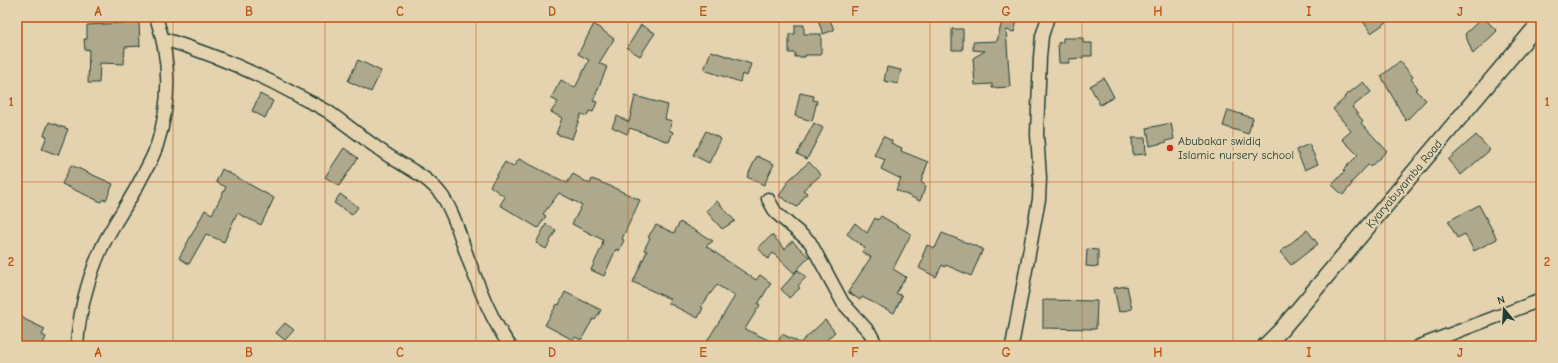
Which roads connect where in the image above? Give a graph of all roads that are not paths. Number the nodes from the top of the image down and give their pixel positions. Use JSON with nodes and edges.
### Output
{"nodes":[{"id":1,"x":156,"y":17,"type":"edge"},
{"id":2,"x":1048,"y":17,"type":"edge"},
{"id":3,"x":1541,"y":21,"type":"edge"},
{"id":4,"x":164,"y":39,"type":"junction"},
{"id":5,"x":768,"y":199,"type":"dead end"},
{"id":6,"x":1541,"y":300,"type":"edge"},
{"id":7,"x":77,"y":346,"type":"edge"},
{"id":8,"x":510,"y":346,"type":"edge"},
{"id":9,"x":877,"y":346,"type":"edge"},
{"id":10,"x":1012,"y":346,"type":"edge"},
{"id":11,"x":1265,"y":346,"type":"edge"},
{"id":12,"x":1419,"y":346,"type":"edge"}],
"edges":[{"from":1,"to":4,"type":"street"},
{"from":2,"to":10,"type":"street"},
{"from":3,"to":11,"type":"street","name":"Kyaryabuyamba Road"},
{"from":4,"to":7,"type":"street"},
{"from":4,"to":8,"type":"street"},
{"from":5,"to":9,"type":"street"},
{"from":6,"to":12,"type":"street"}]}
